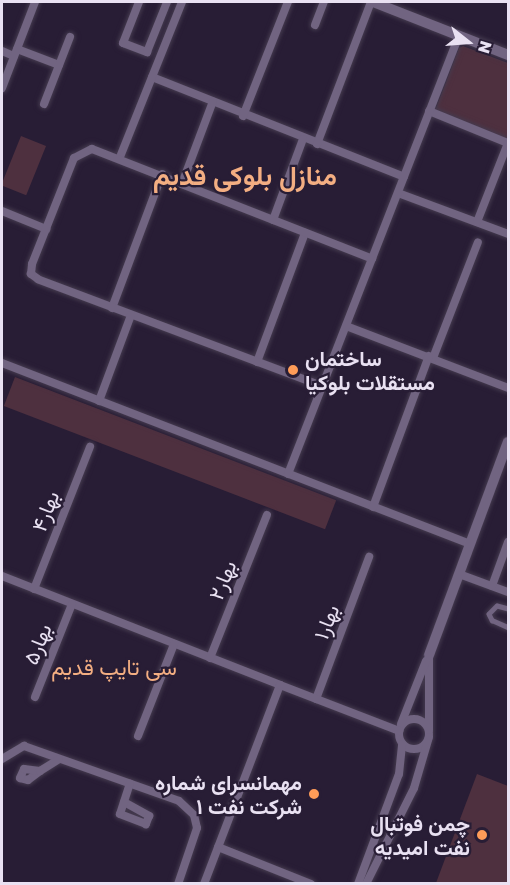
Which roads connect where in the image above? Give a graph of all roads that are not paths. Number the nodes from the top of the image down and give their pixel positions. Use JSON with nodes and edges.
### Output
{"nodes":[{"id":1,"x":35,"y":2,"type":"edge"},
{"id":2,"x":139,"y":2,"type":"edge"},
{"id":3,"x":167,"y":2,"type":"edge"},
{"id":4,"x":182,"y":2,"type":"edge"},
{"id":5,"x":288,"y":2,"type":"edge"},
{"id":6,"x":324,"y":2,"type":"edge"},
{"id":7,"x":372,"y":2,"type":"edge"},
{"id":8,"x":315,"y":25,"type":"dead end"},
{"id":9,"x":459,"y":35,"type":"junction"},
{"id":10,"x":70,"y":37,"type":"dead end"},
{"id":11,"x":2,"y":51,"type":"edge"},
{"id":12,"x":15,"y":52,"type":"junction"},
{"id":13,"x":508,"y":55,"type":"edge"},
{"id":14,"x":59,"y":65,"type":"junction"},
{"id":15,"x":152,"y":77,"type":"junction"},
{"id":16,"x":2,"y":88,"type":"edge"},
{"id":17,"x":213,"y":101,"type":"junction"},
{"id":18,"x":44,"y":104,"type":"dead end"},
{"id":19,"x":429,"y":111,"type":"junction"},
{"id":20,"x":243,"y":116,"type":"junction"},
{"id":21,"x":303,"y":139,"type":"junction"},
{"id":22,"x":508,"y":143,"type":"edge"},
{"id":23,"x":317,"y":144,"type":"junction"},
{"id":24,"x":120,"y":157,"type":"junction"},
{"id":25,"x":162,"y":174,"type":"junction"},
{"id":26,"x":404,"y":177,"type":"junction"},
{"id":27,"x":183,"y":181,"type":"junction"},
{"id":28,"x":398,"y":193,"type":"junction"},
{"id":29,"x":2,"y":211,"type":"edge"},
{"id":30,"x":273,"y":220,"type":"junction"},
{"id":31,"x":477,"y":222,"type":"junction"},
{"id":32,"x":46,"y":229,"type":"junction"},
{"id":33,"x":305,"y":233,"type":"junction"},
{"id":34,"x":508,"y":234,"type":"edge"},
{"id":35,"x":478,"y":242,"type":"dead end"},
{"id":36,"x":372,"y":259,"type":"junction"},
{"id":37,"x":112,"y":308,"type":"junction"},
{"id":38,"x":131,"y":315,"type":"junction"},
{"id":39,"x":346,"y":326,"type":"junction"},
{"id":40,"x":431,"y":357,"type":"junction"},
{"id":41,"x":257,"y":362,"type":"junction"},
{"id":42,"x":2,"y":363,"type":"edge"},
{"id":43,"x":322,"y":386,"type":"junction"},
{"id":44,"x":508,"y":388,"type":"edge"},
{"id":45,"x":99,"y":401,"type":"junction"},
{"id":46,"x":508,"y":442,"type":"edge"},
{"id":47,"x":90,"y":447,"type":"dead end"},
{"id":48,"x":288,"y":474,"type":"junction"},
{"id":49,"x":373,"y":507,"type":"junction"},
{"id":50,"x":267,"y":515,"type":"dead end"},
{"id":51,"x":508,"y":542,"type":"edge"},
{"id":52,"x":470,"y":544,"type":"junction"},
{"id":53,"x":369,"y":558,"type":"dead end"},
{"id":54,"x":459,"y":574,"type":"junction"},
{"id":55,"x":2,"y":576,"type":"edge"},
{"id":56,"x":492,"y":586,"type":"junction"},
{"id":57,"x":34,"y":589,"type":"junction"},
{"id":58,"x":508,"y":592,"type":"edge"},
{"id":59,"x":72,"y":604,"type":"junction"},
{"id":60,"x":508,"y":609,"type":"edge"},
{"id":61,"x":508,"y":627,"type":"edge"},
{"id":62,"x":174,"y":644,"type":"junction"},
{"id":63,"x":429,"y":655,"type":"junction"},
{"id":64,"x":210,"y":657,"type":"junction"},
{"id":65,"x":280,"y":685,"type":"junction"},
{"id":66,"x":35,"y":697,"type":"dead end"},
{"id":67,"x":316,"y":699,"type":"junction"},
{"id":68,"x":400,"y":727,"type":"junction"},
{"id":69,"x":429,"y":734,"type":"junction"},
{"id":70,"x":138,"y":736,"type":"dead end"},
{"id":71,"x":402,"y":744,"type":"junction"},
{"id":72,"x":2,"y":759,"type":"edge"},
{"id":73,"x":59,"y":759,"type":"junction"},
{"id":74,"x":40,"y":771,"type":"dead end"},
{"id":75,"x":130,"y":784,"type":"junction"},
{"id":76,"x":124,"y":802,"type":"dead end"},
{"id":77,"x":218,"y":847,"type":"junction"},
{"id":78,"x":178,"y":884,"type":"edge"},
{"id":79,"x":204,"y":884,"type":"edge"},
{"id":80,"x":311,"y":884,"type":"edge"},
{"id":81,"x":358,"y":884,"type":"edge"},
{"id":82,"x":366,"y":884,"type":"edge"}],
"edges":[{"from":1,"to":12,"type":"street"},
{"from":2,"to":3,"type":"street"},
{"from":4,"to":15,"type":"street"},
{"from":5,"to":20,"type":"street"},
{"from":6,"to":8,"type":"street"},
{"from":7,"to":9,"type":"street"},
{"from":7,"to":23,"type":"street"},
{"from":9,"to":13,"type":"street"},
{"from":9,"to":19,"type":"street"},
{"from":10,"to":14,"type":"street"},
{"from":11,"to":12,"type":"street"},
{"from":12,"to":14,"type":"street"},
{"from":12,"to":16,"type":"street"},
{"from":14,"to":18,"type":"street"},
{"from":15,"to":17,"type":"street"},
{"from":15,"to":24,"type":"street"},
{"from":17,"to":20,"type":"street"},
{"from":17,"to":27,"type":"street"},
{"from":19,"to":22,"type":"street"},
{"from":19,"to":26,"type":"street"},
{"from":20,"to":21,"type":"street"},
{"from":21,"to":23,"type":"street"},
{"from":21,"to":30,"type":"street"},
{"from":22,"to":31,"type":"street"},
{"from":23,"to":26,"type":"street"},
{"from":24,"to":25,"type":"street"},
{"from":24,"to":32,"type":"street"},
{"from":25,"to":27,"type":"street"},
{"from":25,"to":37,"type":"street"},
{"from":26,"to":28,"type":"street"},
{"from":27,"to":30,"type":"street"},
{"from":28,"to":31,"type":"street"},
{"from":28,"to":36,"type":"street"},
{"from":29,"to":32,"type":"street"},
{"from":30,"to":33,"type":"street"},
{"from":31,"to":34,"type":"street"},
{"from":32,"to":37,"type":"street"},
{"from":33,"to":36,"type":"street"},
{"from":33,"to":41,"type":"street"},
{"from":35,"to":40,"type":"street"},
{"from":36,"to":39,"type":"street"},
{"from":37,"to":38,"type":"street"},
{"from":38,"to":41,"type":"street"},
{"from":38,"to":45,"type":"street"},
{"from":39,"to":40,"type":"street"},
{"from":39,"to":43,"type":"street"},
{"from":40,"to":44,"type":"street"},
{"from":40,"to":49,"type":"street"},
{"from":41,"to":43,"type":"street"},
{"from":42,"to":45,"type":"street"},
{"from":43,"to":48,"type":"street"},
{"from":45,"to":48,"type":"street"},
{"from":46,"to":52,"type":"street"},
{"from":47,"to":57,"type":"street","name":"بهار۴"},
{"from":48,"to":49,"type":"street"},
{"from":49,"to":52,"type":"street"},
{"from":50,"to":64,"type":"street","name":"بهار۲"},
{"from":51,"to":56,"type":"street"},
{"from":52,"to":54,"type":"street"},
{"from":53,"to":67,"type":"street","name":"بهار۱"},
{"from":54,"to":56,"type":"street"},
{"from":54,"to":63,"type":"street"},
{"from":55,"to":57,"type":"street"},
{"from":56,"to":58,"type":"street"},
{"from":57,"to":59,"type":"street"},
{"from":59,"to":62,"type":"street"},
{"from":59,"to":66,"type":"street","name":"بهار۵"},
{"from":60,"to":61,"type":"lane"},
{"from":62,"to":64,"type":"street"},
{"from":62,"to":70,"type":"street"},
{"from":63,"to":68,"type":"street"},
{"from":63,"to":69,"type":"street"},
{"from":64,"to":65,"type":"street"},
{"from":65,"to":67,"type":"street"},
{"from":65,"to":77,"type":"street"},
{"from":67,"to":68,"type":"street"},
{"from":68,"to":69,"type":"street"},
{"from":68,"to":71,"type":"street"},
{"from":69,"to":71,"type":"street"},
{"from":69,"to":82,"type":"street"},
{"from":71,"to":81,"type":"street"},
{"from":72,"to":73,"type":"street"},
{"from":73,"to":74,"type":"street"},
{"from":73,"to":75,"type":"street"},
{"from":75,"to":76,"type":"street"},
{"from":75,"to":78,"type":"street"},
{"from":77,"to":79,"type":"street"},
{"from":77,"to":80,"type":"street"}]}
